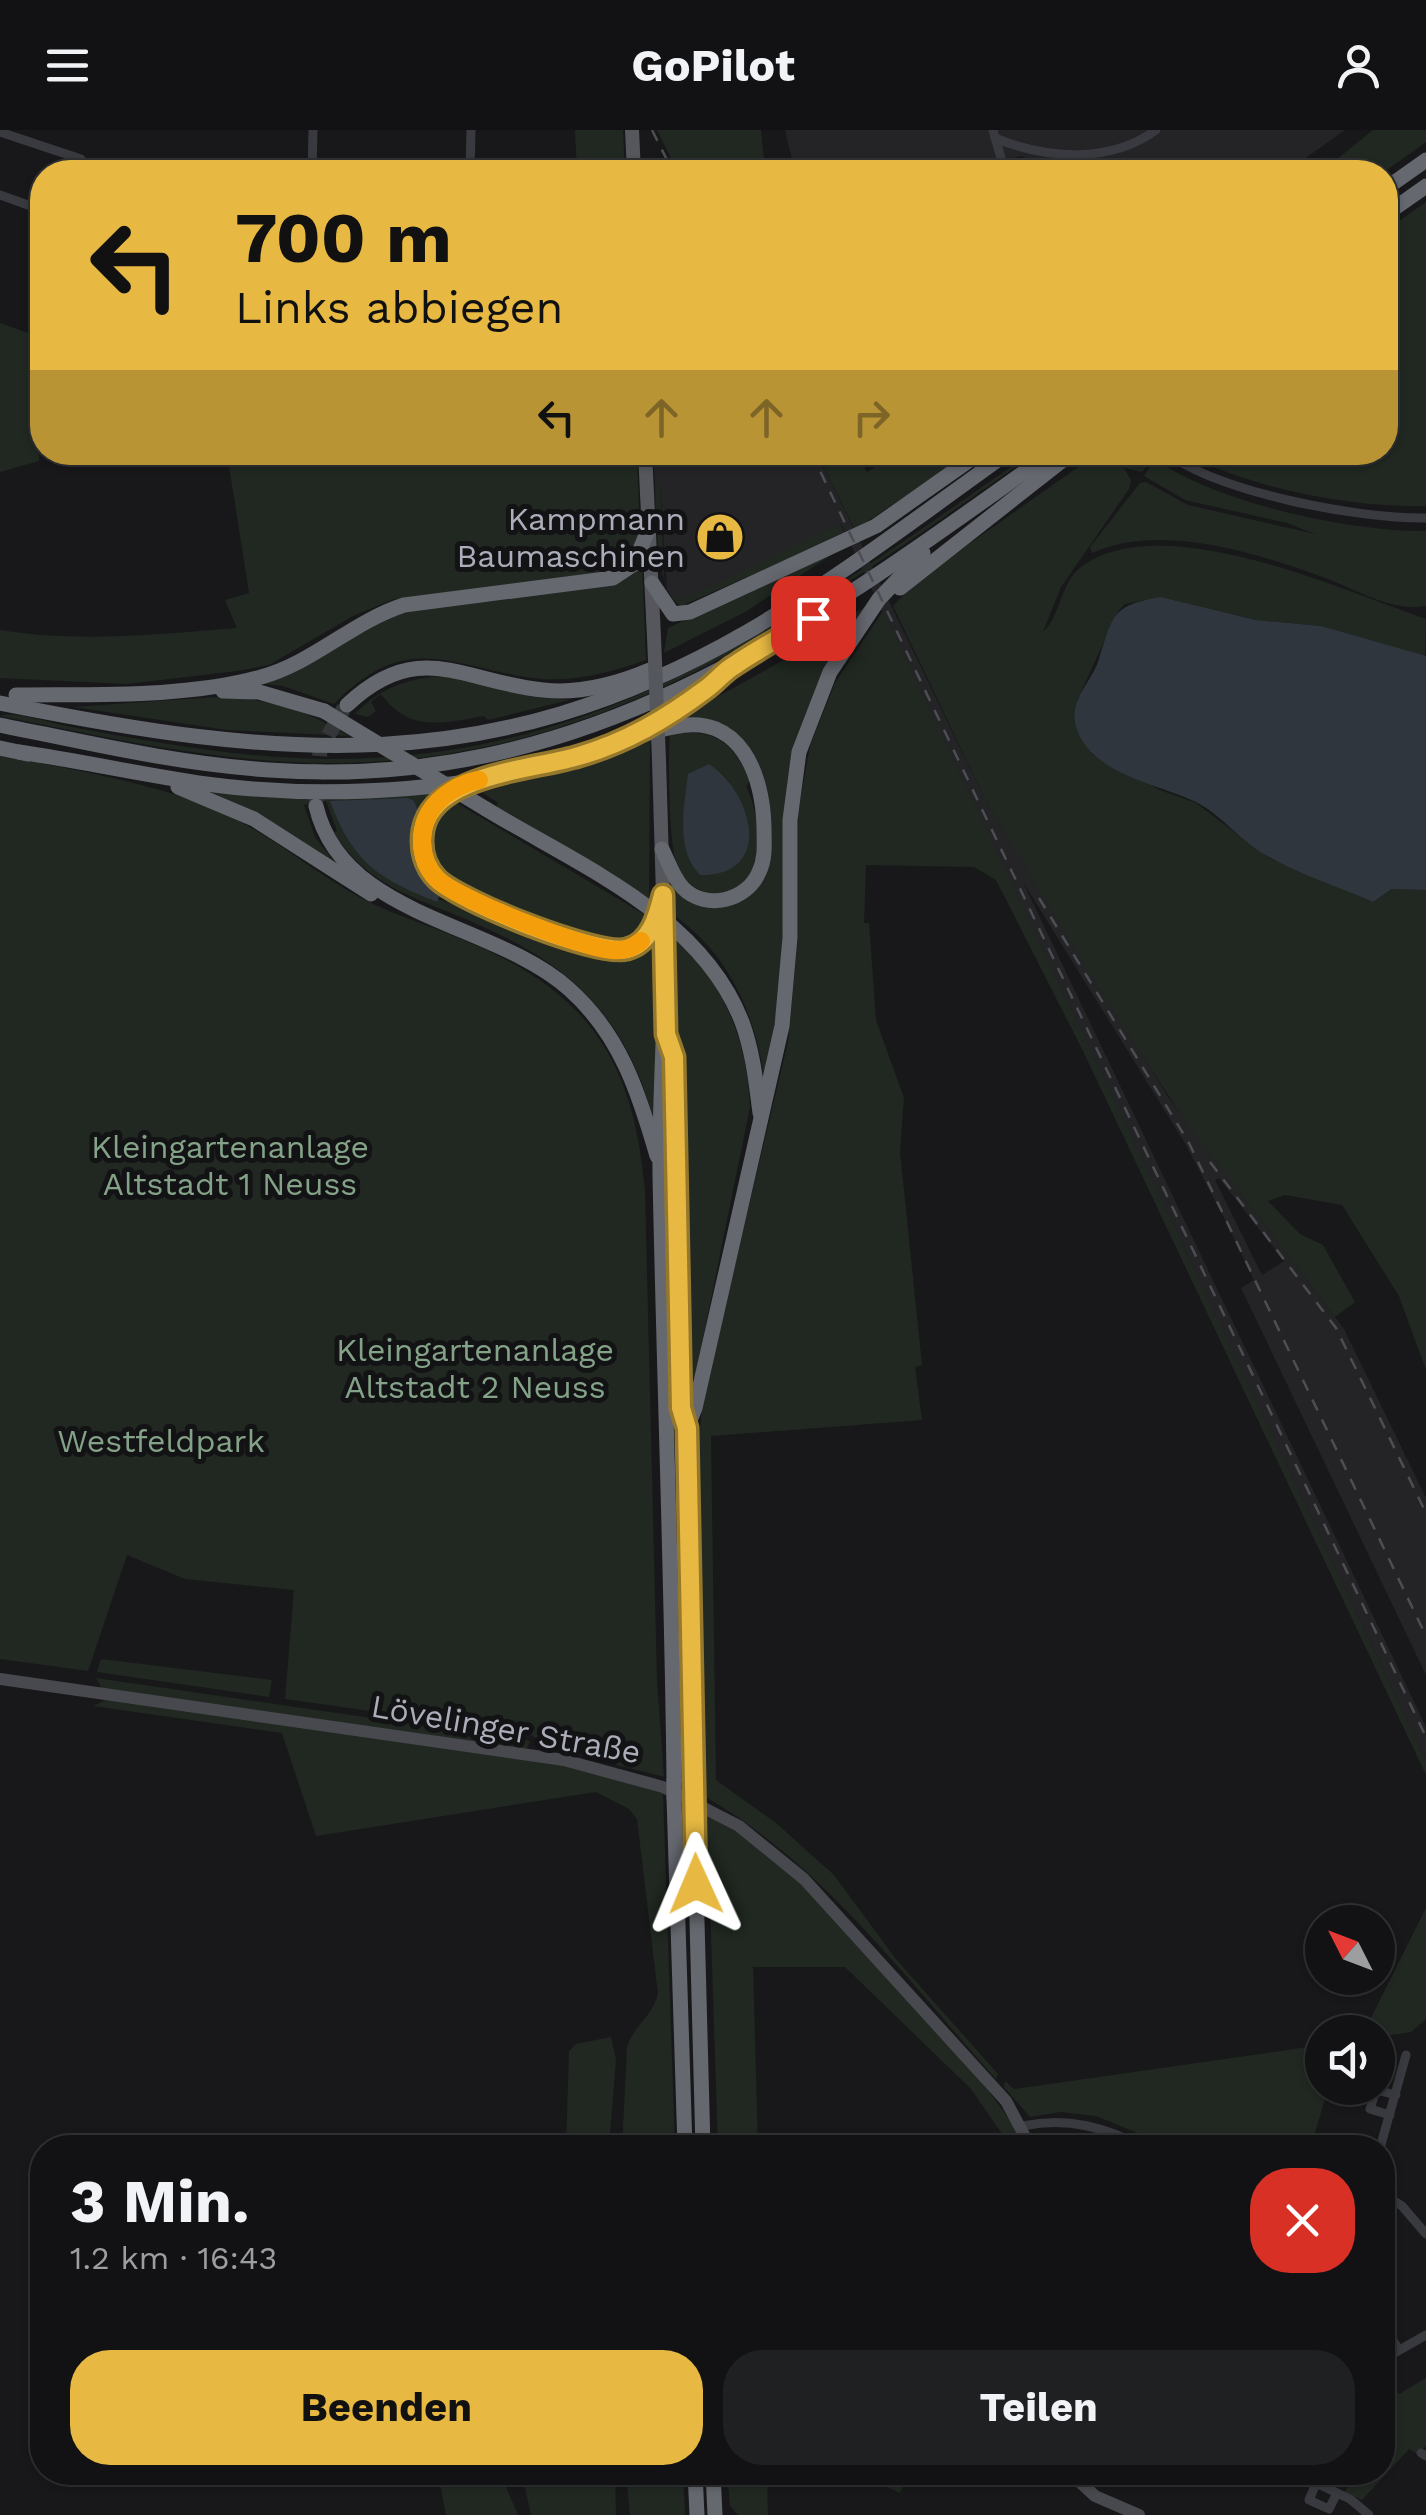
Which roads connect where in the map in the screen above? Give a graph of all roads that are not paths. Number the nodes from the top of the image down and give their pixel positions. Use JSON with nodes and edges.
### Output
{"nodes":[{"id":1,"x":313,"y":130,"type":"edge"},
{"id":2,"x":471,"y":130,"type":"edge"},
{"id":3,"x":632,"y":130,"type":"edge"},
{"id":4,"x":1156,"y":130,"type":"edge"},
{"id":5,"x":0,"y":132,"type":"edge"},
{"id":6,"x":994,"y":134,"type":"edge"},
{"id":7,"x":81,"y":160,"type":"edge"},
{"id":8,"x":312,"y":160,"type":"edge"},
{"id":9,"x":470,"y":160,"type":"edge"},
{"id":10,"x":633,"y":160,"type":"edge"},
{"id":11,"x":1002,"y":160,"type":"edge"},
{"id":12,"x":1426,"y":160,"type":"edge"},
{"id":13,"x":1398,"y":180,"type":"edge"},
{"id":14,"x":1426,"y":186,"type":"edge"},
{"id":15,"x":0,"y":195,"type":"edge"},
{"id":16,"x":30,"y":206,"type":"edge"},
{"id":17,"x":1398,"y":206,"type":"edge"},
{"id":18,"x":646,"y":465,"type":"edge"},
{"id":19,"x":976,"y":465,"type":"edge"},
{"id":20,"x":977,"y":465,"type":"edge"},
{"id":21,"x":977,"y":465,"type":"edge"},
{"id":22,"x":1034,"y":465,"type":"edge"},
{"id":23,"x":1056,"y":465,"type":"edge"},
{"id":24,"x":1190,"y":465,"type":"edge"},
{"id":25,"x":967,"y":514,"type":"junction"},
{"id":26,"x":1426,"y":518,"type":"edge"},
{"id":27,"x":649,"y":528,"type":"junction"},
{"id":28,"x":652,"y":583,"type":"junction"},
{"id":29,"x":868,"y":618,"type":"junction"},
{"id":30,"x":732,"y":666,"type":"junction"},
{"id":31,"x":8,"y":694,"type":"edge"},
{"id":32,"x":0,"y":703,"type":"edge"},
{"id":33,"x":346,"y":704,"type":"tunnel mouth"},
{"id":34,"x":0,"y":725,"type":"edge"},
{"id":35,"x":629,"y":740,"type":"junction"},
{"id":36,"x":0,"y":748,"type":"edge"},
{"id":37,"x":19,"y":752,"type":"junction"},
{"id":38,"x":468,"y":782,"type":"junction"},
{"id":39,"x":316,"y":806,"type":"tunnel mouth"},
{"id":40,"x":662,"y":849,"type":"junction"},
{"id":41,"x":663,"y":895,"type":"junction"},
{"id":42,"x":398,"y":902,"type":"junction"},
{"id":43,"x":666,"y":1034,"type":"junction"},
{"id":44,"x":760,"y":1117,"type":"junction"},
{"id":45,"x":660,"y":1169,"type":"junction"},
{"id":46,"x":687,"y":1428,"type":"junction"},
{"id":47,"x":0,"y":1678,"type":"edge"},
{"id":48,"x":1406,"y":2054,"type":"dead end"},
{"id":49,"x":1396,"y":2095,"type":"junction"},
{"id":50,"x":1390,"y":2115,"type":"junction"},
{"id":51,"x":1023,"y":2126,"type":"junction"},
{"id":52,"x":685,"y":2135,"type":"edge"},
{"id":53,"x":703,"y":2135,"type":"edge"},
{"id":54,"x":1026,"y":2135,"type":"edge"},
{"id":55,"x":1116,"y":2135,"type":"edge"},
{"id":56,"x":1384,"y":2135,"type":"edge"},
{"id":57,"x":1395,"y":2203,"type":"edge"},
{"id":58,"x":1426,"y":2212,"type":"edge"},
{"id":59,"x":1417,"y":2220,"type":"junction"},
{"id":60,"x":1426,"y":2234,"type":"edge"},
{"id":61,"x":1426,"y":2335,"type":"edge"},
{"id":62,"x":1395,"y":2343,"type":"edge"},
{"id":63,"x":1399,"y":2350,"type":"junction"},
{"id":64,"x":1395,"y":2352,"type":"edge"},
{"id":65,"x":696,"y":2485,"type":"edge"},
{"id":66,"x":714,"y":2485,"type":"edge"},
{"id":67,"x":1083,"y":2485,"type":"edge"},
{"id":68,"x":1315,"y":2485,"type":"edge"},
{"id":69,"x":1320,"y":2485,"type":"edge"},
{"id":70,"x":1337,"y":2493,"type":"junction"},
{"id":71,"x":697,"y":2515,"type":"edge"},
{"id":72,"x":715,"y":2515,"type":"edge"},
{"id":73,"x":1138,"y":2515,"type":"edge"},
{"id":74,"x":1369,"y":2515,"type":"edge"}],
"edges":[{"from":1,"to":8,"type":"street"},
{"from":2,"to":9,"type":"street"},
{"from":3,"to":10,"type":"main road"},
{"from":4,"to":6,"type":"street"},
{"from":5,"to":7,"type":"street"},
{"from":6,"to":11,"type":"street"},
{"from":12,"to":13,"type":"highway"},
{"from":14,"to":17,"type":"highway"},
{"from":15,"to":16,"type":"street"},
{"from":18,"to":27,"type":"main road"},
{"from":19,"to":28,"type":"highway"},
{"from":20,"to":32,"type":"highway"},
{"from":21,"to":33,"type":"highway"},
{"from":22,"to":25,"type":"highway"},
{"from":23,"to":29,"type":"highway"},
{"from":24,"to":26,"type":"street"},
{"from":25,"to":29,"type":"highway"},
{"from":25,"to":30,"type":"highway"},
{"from":27,"to":28,"type":"main road"},
{"from":27,"to":31,"type":"highway"},
{"from":28,"to":40,"type":"main road","bridge":true},
{"from":29,"to":44,"type":"highway"},
{"from":30,"to":34,"type":"highway"},
{"from":30,"to":35,"type":"highway"},
{"from":31,"to":44,"type":"highway","bridge":true},
{"from":35,"to":38,"type":"highway"},
{"from":35,"to":40,"type":"highway"},
{"from":36,"to":37,"type":"highway"},
{"from":37,"to":38,"type":"highway"},
{"from":37,"to":42,"type":"highway"},
{"from":38,"to":41,"type":"highway","bridge":true},
{"from":39,"to":42,"type":"highway"},
{"from":40,"to":41,"type":"main road"},
{"from":41,"to":43,"type":"highway","bridge":true},
{"from":42,"to":45,"type":"highway"},
{"from":43,"to":45,"type":"highway"},
{"from":43,"to":46,"type":"highway"},
{"from":44,"to":46,"type":"highway"},
{"from":45,"to":52,"type":"highway","bridge":true},
{"from":46,"to":53,"type":"highway","bridge":true},
{"from":47,"to":51,"type":"street","name":"Lövelinger Straße"},
{"from":48,"to":49,"type":"street"},
{"from":49,"to":50,"type":"street"},
{"from":49,"to":50,"type":"street"},
{"from":50,"to":56,"type":"street"},
{"from":51,"to":54,"type":"street","name":"Lövelinger Straße"},
{"from":51,"to":55,"type":"street"},
{"from":57,"to":59,"type":"street"},
{"from":58,"to":59,"type":"street"},
{"from":59,"to":60,"type":"street"},
{"from":61,"to":63,"type":"street"},
{"from":62,"to":63,"type":"street"},
{"from":63,"to":64,"type":"street"},
{"from":65,"to":71,"type":"highway"},
{"from":66,"to":72,"type":"highway"},
{"from":67,"to":73,"type":"street"},
{"from":68,"to":70,"type":"street"},
{"from":69,"to":70,"type":"street"},
{"from":70,"to":74,"type":"street"}]}
